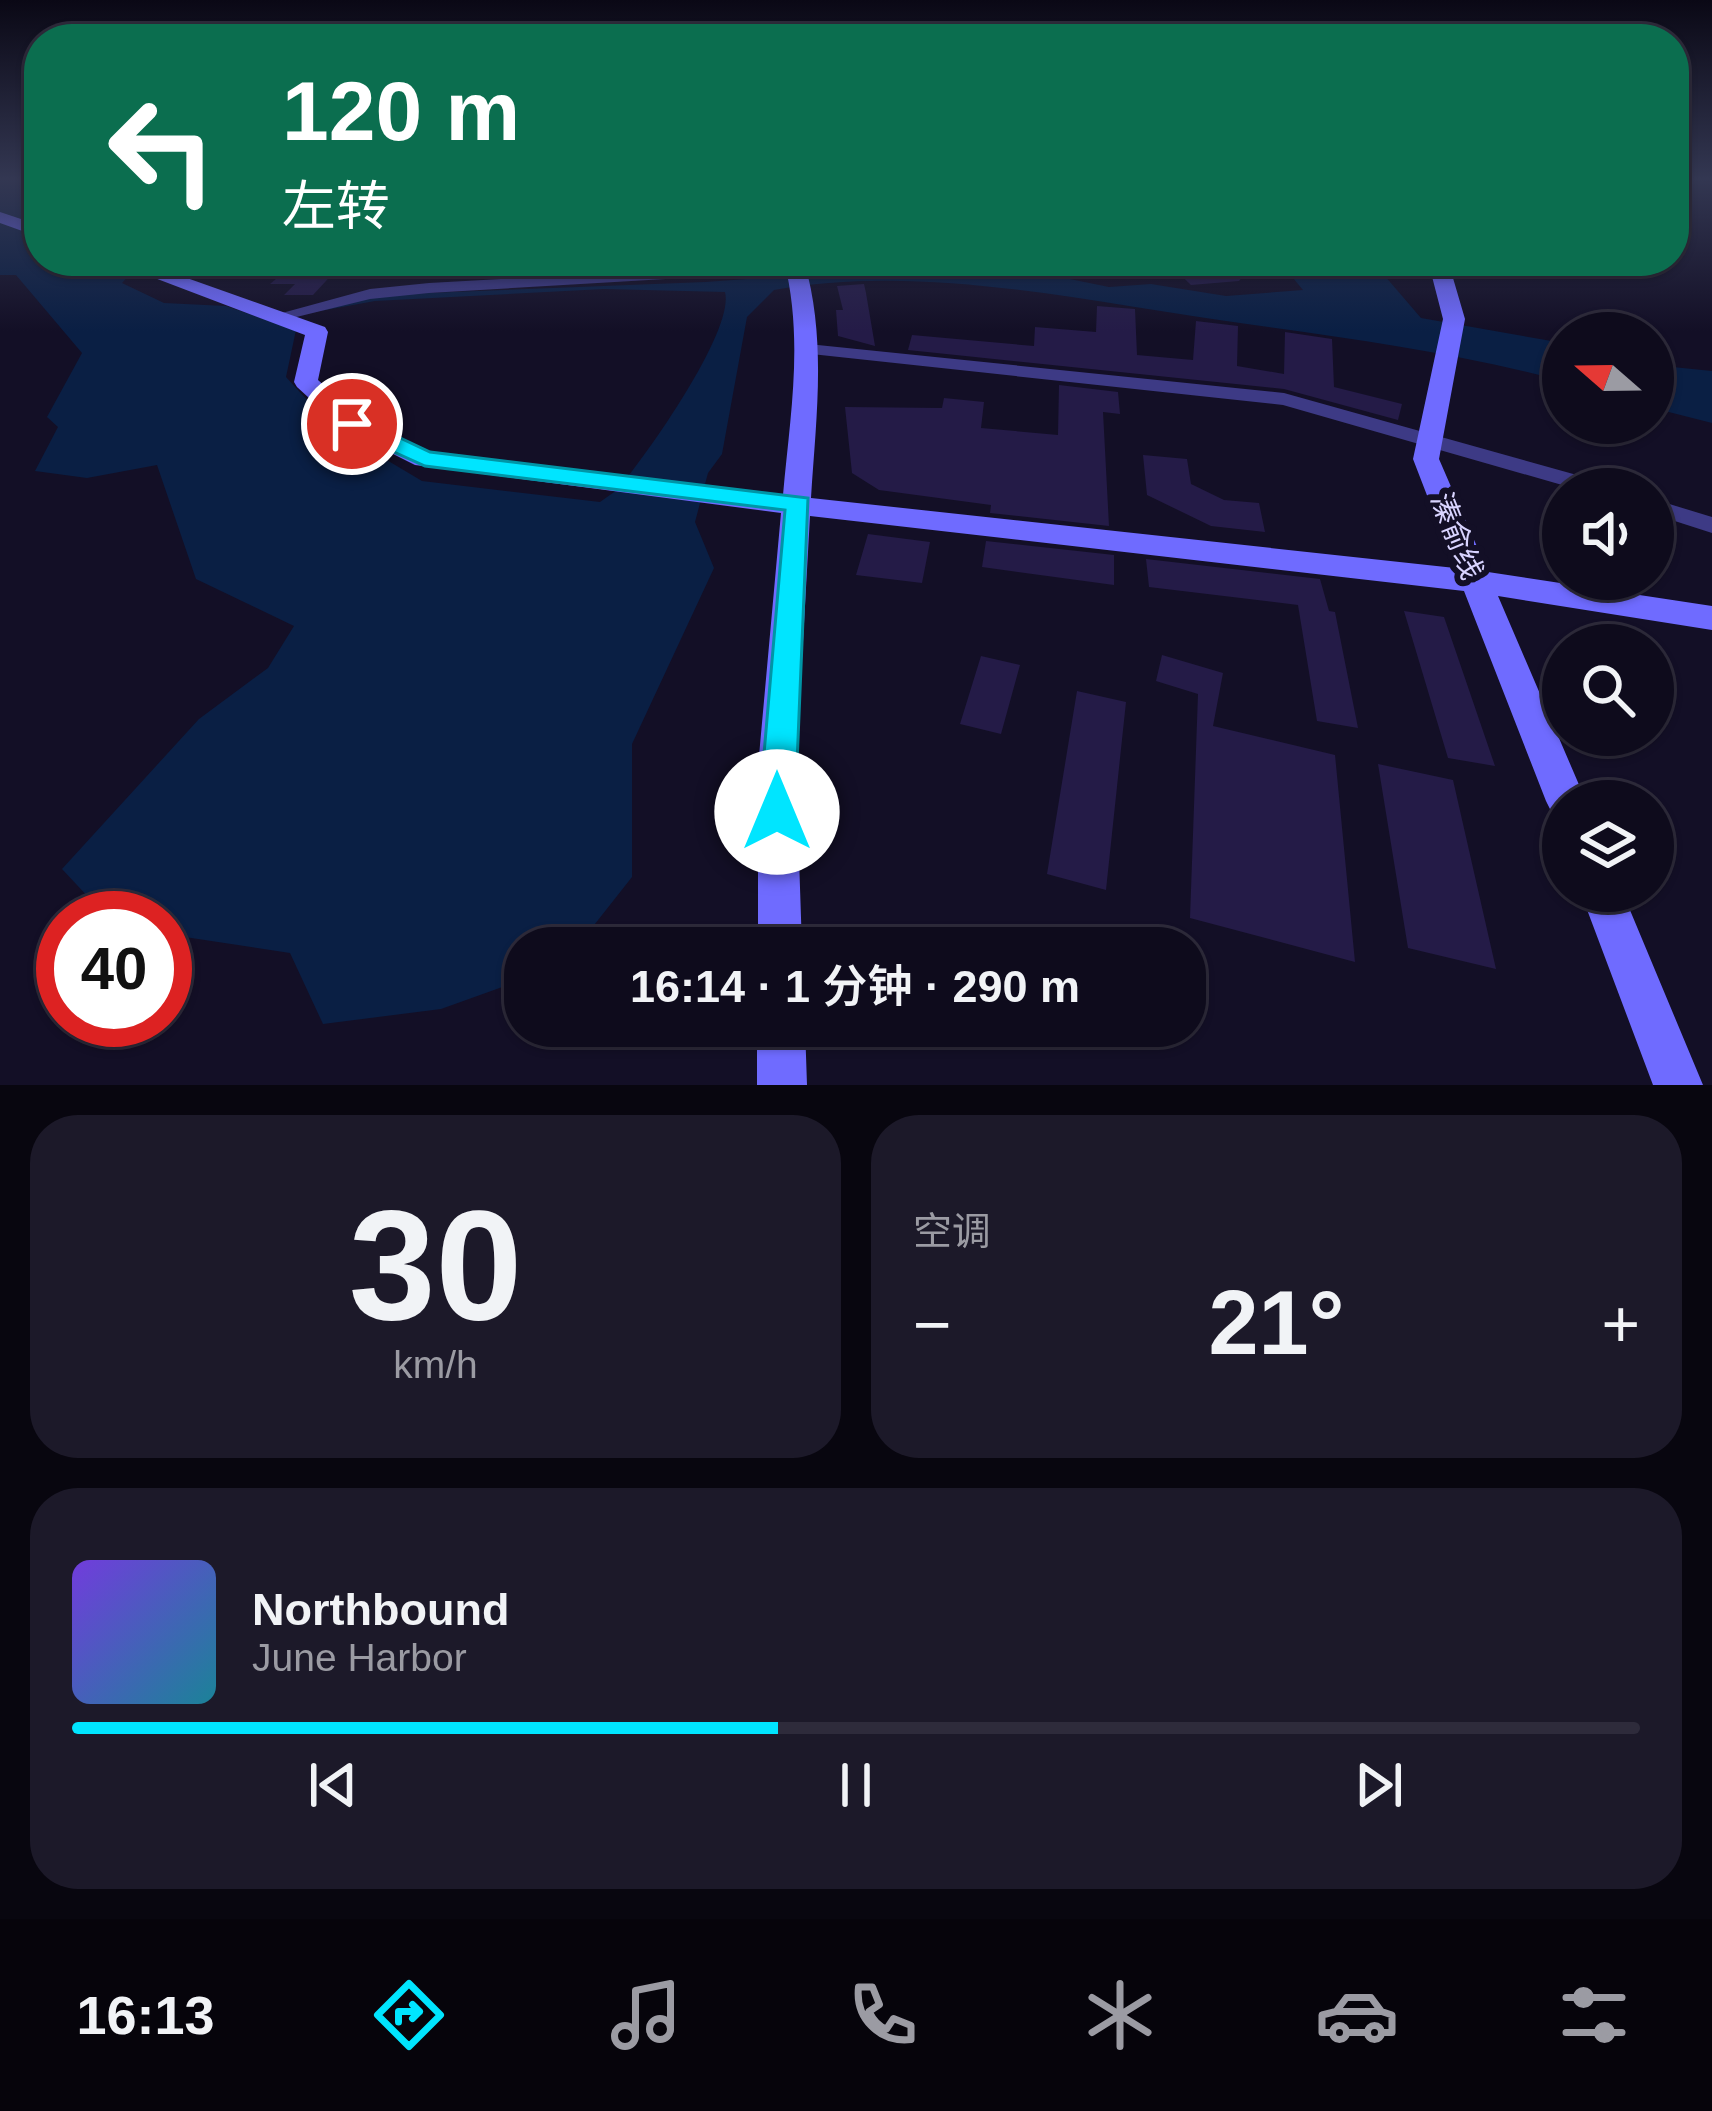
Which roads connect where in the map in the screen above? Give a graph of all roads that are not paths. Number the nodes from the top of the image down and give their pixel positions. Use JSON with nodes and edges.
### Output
{"nodes":[{"id":1,"x":163,"y":276,"type":"edge"},
{"id":2,"x":206,"y":276,"type":"edge"},
{"id":3,"x":606,"y":276,"type":"edge"},
{"id":4,"x":798,"y":276,"type":"edge"},
{"id":5,"x":1442,"y":276,"type":"edge"},
{"id":6,"x":211,"y":293,"type":"junction"},
{"id":7,"x":280,"y":316,"type":"junction"},
{"id":8,"x":808,"y":349,"type":"junction"},
{"id":9,"x":1428,"y":438,"type":"junction"},
{"id":10,"x":1542,"y":472,"type":"edge"},
{"id":11,"x":799,"y":504,"type":"junction"},
{"id":12,"x":1674,"y":513,"type":"edge"},
{"id":13,"x":1712,"y":525,"type":"edge"},
{"id":14,"x":1474,"y":581,"type":"junction"},
{"id":15,"x":1712,"y":618,"type":"edge"},
{"id":16,"x":1557,"y":780,"type":"edge"},
{"id":17,"x":1609,"y":912,"type":"edge"},
{"id":18,"x":780,"y":927,"type":"edge"},
{"id":19,"x":781,"y":1047,"type":"edge"},
{"id":20,"x":782,"y":1085,"type":"edge"},
{"id":21,"x":1678,"y":1085,"type":"edge"}],
"edges":[{"from":1,"to":6,"type":"street"},
{"from":2,"to":6,"type":"street"},
{"from":3,"to":7,"type":"street"},
{"from":4,"to":8,"type":"street"},
{"from":5,"to":9,"type":"street","name":"溱俞线"},
{"from":6,"to":7,"type":"street"},
{"from":7,"to":11,"type":"street"},
{"from":8,"to":9,"type":"street"},
{"from":8,"to":11,"type":"street"},
{"from":9,"to":10,"type":"street"},
{"from":9,"to":14,"type":"street","name":"溱俞线"},
{"from":11,"to":14,"type":"street"},
{"from":11,"to":18,"type":"street"},
{"from":12,"to":13,"type":"street"},
{"from":14,"to":15,"type":"street"},
{"from":14,"to":16,"type":"street","name":"溱俞线"},
{"from":17,"to":21,"type":"street"},
{"from":19,"to":20,"type":"street"}]}
